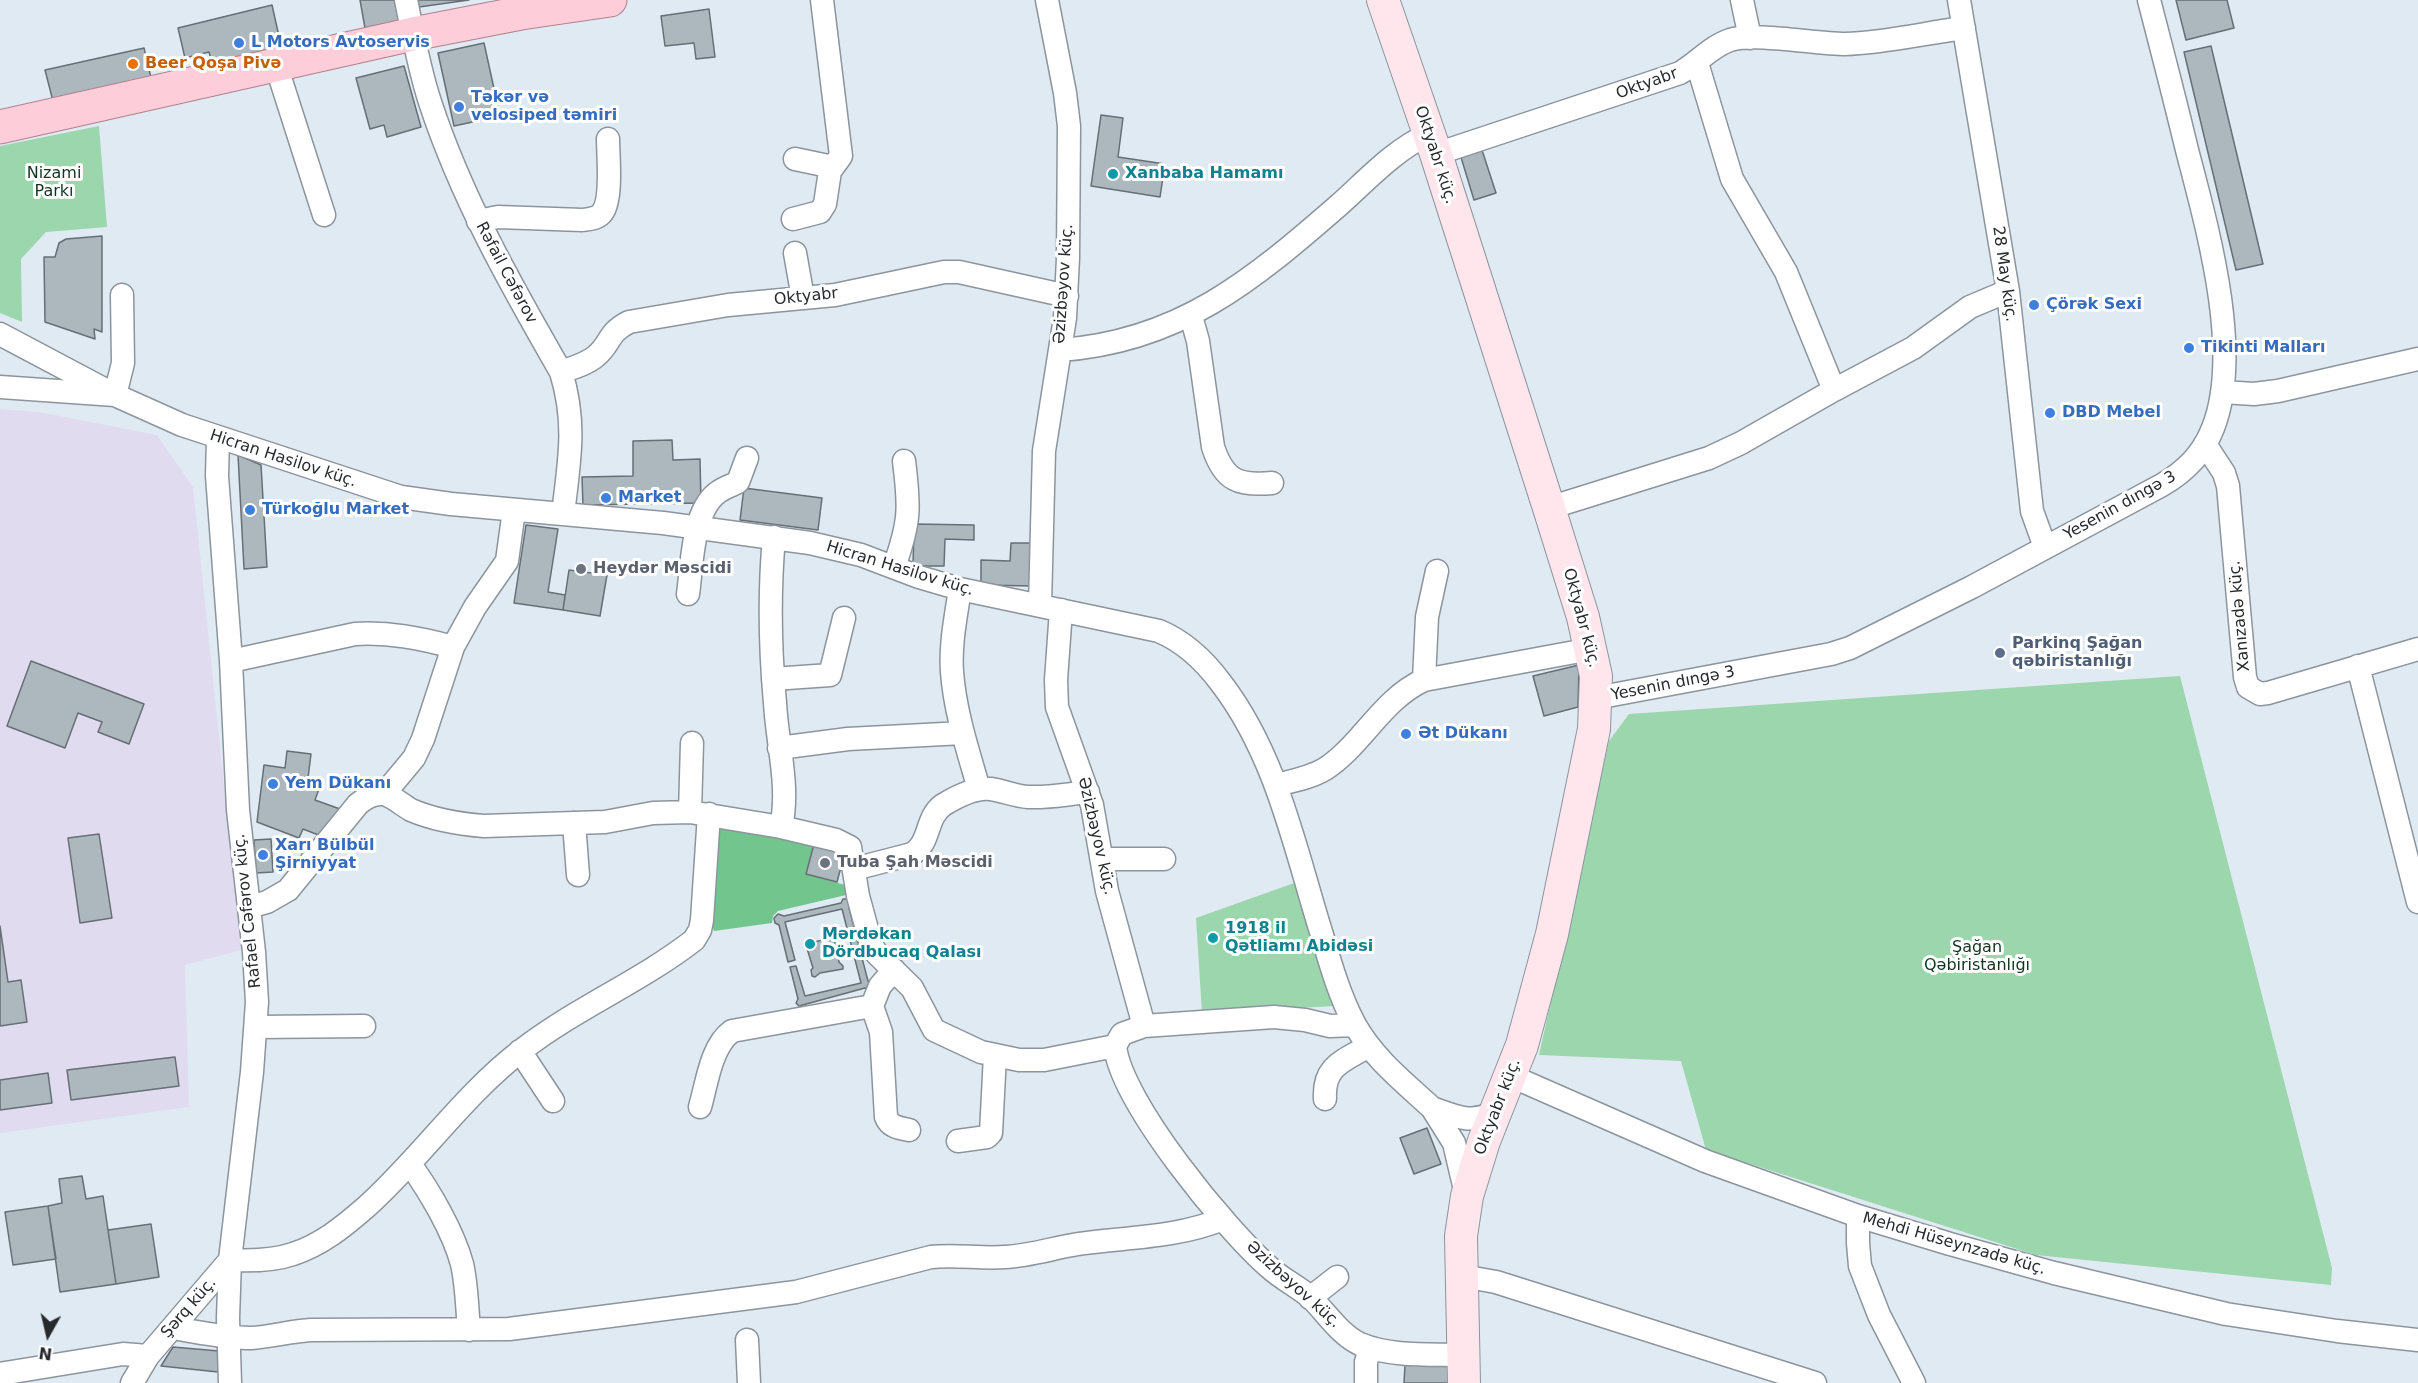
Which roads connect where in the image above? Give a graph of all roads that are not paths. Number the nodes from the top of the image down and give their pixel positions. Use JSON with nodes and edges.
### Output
{"nodes":[{"id":1,"x":406,"y":0,"type":"edge"},
{"id":2,"x":610,"y":0,"type":"edge"},
{"id":3,"x":822,"y":0,"type":"edge"},
{"id":4,"x":1047,"y":0,"type":"edge"},
{"id":5,"x":1383,"y":0,"type":"edge"},
{"id":6,"x":1742,"y":0,"type":"edge"},
{"id":7,"x":1959,"y":0,"type":"edge"},
{"id":8,"x":2149,"y":0,"type":"edge"},
{"id":9,"x":1964,"y":28,"type":"junction"},
{"id":10,"x":413,"y":34,"type":"junction"},
{"id":11,"x":1750,"y":38,"type":"junction"},
{"id":12,"x":1697,"y":63,"type":"junction"},
{"id":13,"x":276,"y":65,"type":"junction"},
{"id":14,"x":0,"y":127,"type":"edge"},
{"id":15,"x":608,"y":139,"type":"dead end"},
{"id":16,"x":1432,"y":144,"type":"junction"},
{"id":17,"x":795,"y":159,"type":"dead end"},
{"id":18,"x":833,"y":167,"type":"junction"},
{"id":19,"x":324,"y":215,"type":"dead end"},
{"id":20,"x":793,"y":219,"type":"dead end"},
{"id":21,"x":478,"y":221,"type":"junction"},
{"id":22,"x":795,"y":254,"type":"dead end"},
{"id":23,"x":2008,"y":291,"type":"junction"},
{"id":24,"x":122,"y":295,"type":"dead end"},
{"id":25,"x":1067,"y":296,"type":"junction"},
{"id":26,"x":803,"y":298,"type":"junction"},
{"id":27,"x":1191,"y":316,"type":"junction"},
{"id":28,"x":0,"y":334,"type":"edge"},
{"id":29,"x":1060,"y":350,"type":"junction"},
{"id":30,"x":2418,"y":359,"type":"edge"},
{"id":31,"x":561,"y":372,"type":"junction"},
{"id":32,"x":0,"y":387,"type":"edge"},
{"id":33,"x":1834,"y":390,"type":"junction"},
{"id":34,"x":2222,"y":392,"type":"junction"},
{"id":35,"x":115,"y":395,"type":"junction"},
{"id":36,"x":218,"y":438,"type":"junction"},
{"id":37,"x":2205,"y":444,"type":"junction"},
{"id":38,"x":747,"y":458,"type":"dead end"},
{"id":39,"x":904,"y":461,"type":"dead end"},
{"id":40,"x":1272,"y":483,"type":"dead end"},
{"id":41,"x":1549,"y":508,"type":"junction"},
{"id":42,"x":514,"y":510,"type":"junction"},
{"id":43,"x":563,"y":514,"type":"junction"},
{"id":44,"x":697,"y":527,"type":"junction"},
{"id":45,"x":774,"y":537,"type":"junction"},
{"id":46,"x":2045,"y":547,"type":"junction"},
{"id":47,"x":894,"y":567,"type":"junction"},
{"id":48,"x":1437,"y":571,"type":"dead end"},
{"id":49,"x":960,"y":589,"type":"junction"},
{"id":50,"x":688,"y":594,"type":"dead end"},
{"id":51,"x":1051,"y":608,"type":"junction"},
{"id":52,"x":844,"y":618,"type":"dead end"},
{"id":53,"x":453,"y":647,"type":"junction"},
{"id":54,"x":1591,"y":649,"type":"junction"},
{"id":55,"x":2418,"y":649,"type":"edge"},
{"id":56,"x":231,"y":661,"type":"junction"},
{"id":57,"x":2358,"y":666,"type":"junction"},
{"id":58,"x":773,"y":680,"type":"junction"},
{"id":59,"x":1424,"y":680,"type":"junction"},
{"id":60,"x":1596,"y":698,"type":"junction"},
{"id":61,"x":963,"y":732,"type":"junction"},
{"id":62,"x":692,"y":743,"type":"dead end"},
{"id":63,"x":779,"y":748,"type":"junction"},
{"id":64,"x":1276,"y":785,"type":"junction"},
{"id":65,"x":979,"y":789,"type":"junction"},
{"id":66,"x":1088,"y":792,"type":"junction"},
{"id":67,"x":384,"y":794,"type":"junction"},
{"id":68,"x":699,"y":813,"type":"junction"},
{"id":69,"x":574,"y":823,"type":"junction"},
{"id":70,"x":781,"y":826,"type":"junction"},
{"id":71,"x":1102,"y":859,"type":"junction"},
{"id":72,"x":1164,"y":859,"type":"dead end"},
{"id":73,"x":854,"y":869,"type":"junction"},
{"id":74,"x":578,"y":875,"type":"dead end"},
{"id":75,"x":2418,"y":902,"type":"edge"},
{"id":76,"x":249,"y":907,"type":"junction"},
{"id":77,"x":894,"y":970,"type":"junction"},
{"id":78,"x":872,"y":1006,"type":"junction"},
{"id":79,"x":1355,"y":1025,"type":"junction"},
{"id":80,"x":364,"y":1026,"type":"dead end"},
{"id":81,"x":1144,"y":1026,"type":"junction"},
{"id":82,"x":256,"y":1027,"type":"junction"},
{"id":83,"x":1115,"y":1046,"type":"junction"},
{"id":84,"x":1369,"y":1046,"type":"junction"},
{"id":85,"x":520,"y":1051,"type":"junction"},
{"id":86,"x":995,"y":1056,"type":"junction"},
{"id":87,"x":1511,"y":1076,"type":"junction"},
{"id":88,"x":1325,"y":1099,"type":"dead end"},
{"id":89,"x":553,"y":1101,"type":"dead end"},
{"id":90,"x":700,"y":1107,"type":"dead end"},
{"id":91,"x":1432,"y":1108,"type":"junction"},
{"id":92,"x":1496,"y":1111,"type":"junction"},
{"id":93,"x":909,"y":1130,"type":"dead end"},
{"id":94,"x":958,"y":1141,"type":"dead end"},
{"id":95,"x":1469,"y":1142,"type":"junction"},
{"id":96,"x":410,"y":1164,"type":"junction"},
{"id":97,"x":1858,"y":1216,"type":"junction"},
{"id":98,"x":1222,"y":1219,"type":"junction"},
{"id":99,"x":230,"y":1260,"type":"junction"},
{"id":100,"x":1462,"y":1276,"type":"junction"},
{"id":101,"x":1337,"y":1277,"type":"dead end"},
{"id":102,"x":1310,"y":1298,"type":"junction"},
{"id":103,"x":172,"y":1328,"type":"junction"},
{"id":104,"x":469,"y":1330,"type":"junction"},
{"id":105,"x":228,"y":1337,"type":"junction"},
{"id":106,"x":747,"y":1340,"type":"dead end"},
{"id":107,"x":2418,"y":1340,"type":"edge"},
{"id":108,"x":1370,"y":1348,"type":"junction"},
{"id":109,"x":148,"y":1356,"type":"junction"},
{"id":110,"x":1463,"y":1369,"type":"edge"},
{"id":111,"x":0,"y":1374,"type":"edge"},
{"id":112,"x":132,"y":1383,"type":"edge"},
{"id":113,"x":230,"y":1383,"type":"edge"},
{"id":114,"x":749,"y":1383,"type":"edge"},
{"id":115,"x":1366,"y":1383,"type":"edge"},
{"id":116,"x":1815,"y":1383,"type":"edge"},
{"id":117,"x":1914,"y":1383,"type":"edge"}],
"edges":[{"from":1,"to":10,"type":"street","name":"Rəfail Cəfərov"},
{"from":2,"to":10,"type":"main road"},
{"from":3,"to":18,"type":"street"},
{"from":4,"to":25,"type":"street","name":"Əzizbəyov küç."},
{"from":5,"to":16,"type":"street","name":"Oktyabr küç."},
{"from":6,"to":11,"type":"street"},
{"from":7,"to":9,"type":"street","name":"28 May küç."},
{"from":8,"to":34,"type":"street","name":"Yesenin dıngə 3"},
{"from":9,"to":11,"type":"street","name":"Oktyabr"},
{"from":9,"to":23,"type":"street","name":"28 May küç."},
{"from":10,"to":13,"type":"main road"},
{"from":10,"to":21,"type":"street","name":"Rəfail Cəfərov"},
{"from":11,"to":12,"type":"street","name":"Oktyabr"},
{"from":12,"to":16,"type":"street","name":"Oktyabr"},
{"from":12,"to":33,"type":"street"},
{"from":13,"to":14,"type":"main road"},
{"from":13,"to":19,"type":"street"},
{"from":15,"to":21,"type":"street"},
{"from":16,"to":27,"type":"street","name":"Oktyabr"},
{"from":16,"to":41,"type":"street","name":"Oktyabr küç."},
{"from":17,"to":18,"type":"street"},
{"from":18,"to":20,"type":"street"},
{"from":21,"to":31,"type":"street","name":"Rəfail Cəfərov"},
{"from":22,"to":26,"type":"street"},
{"from":23,"to":33,"type":"street"},
{"from":23,"to":46,"type":"street","name":"28 May küç."},
{"from":24,"to":35,"type":"street"},
{"from":25,"to":26,"type":"street","name":"Oktyabr"},
{"from":25,"to":29,"type":"street","name":"Əzizbəyov küç."},
{"from":26,"to":31,"type":"street","name":"Oktyabr"},
{"from":27,"to":29,"type":"street","name":"Oktyabr"},
{"from":27,"to":40,"type":"street"},
{"from":28,"to":35,"type":"street","name":"Hicran Hasilov küç."},
{"from":29,"to":51,"type":"street","name":"Əzizbəyov küç."},
{"from":30,"to":34,"type":"street"},
{"from":31,"to":43,"type":"street","name":"Rəfail Cəfərov"},
{"from":32,"to":35,"type":"street"},
{"from":33,"to":41,"type":"street"},
{"from":34,"to":37,"type":"street","name":"Yesenin dıngə 3"},
{"from":35,"to":36,"type":"street","name":"Hicran Hasilov küç."},
{"from":36,"to":42,"type":"street","name":"Hicran Hasilov küç."},
{"from":36,"to":56,"type":"street","name":"Rafael Cəfərov küç."},
{"from":37,"to":46,"type":"street","name":"Yesenin dıngə 3"},
{"from":37,"to":57,"type":"street","name":"Xanızadə küç."},
{"from":38,"to":44,"type":"street"},
{"from":39,"to":47,"type":"street"},
{"from":41,"to":54,"type":"street","name":"Oktyabr küç."},
{"from":42,"to":43,"type":"street","name":"Hicran Hasilov küç."},
{"from":42,"to":53,"type":"street"},
{"from":43,"to":44,"type":"street","name":"Hicran Hasilov küç."},
{"from":44,"to":45,"type":"street","name":"Hicran Hasilov küç."},
{"from":44,"to":50,"type":"street"},
{"from":45,"to":47,"type":"street","name":"Hicran Hasilov küç."},
{"from":45,"to":58,"type":"street"},
{"from":46,"to":60,"type":"street","name":"Yesenin dıngə 3"},
{"from":47,"to":49,"type":"street","name":"Hicran Hasilov küç."},
{"from":48,"to":59,"type":"street"},
{"from":49,"to":51,"type":"street","name":"Hicran Hasilov küç."},
{"from":49,"to":61,"type":"street"},
{"from":51,"to":64,"type":"street","name":"Hicran Hasilov küç."},
{"from":51,"to":66,"type":"street","name":"Əzizbəyov küç."},
{"from":52,"to":58,"type":"street"},
{"from":53,"to":56,"type":"street"},
{"from":53,"to":67,"type":"street"},
{"from":54,"to":59,"type":"street"},
{"from":54,"to":60,"type":"street","name":"Oktyabr küç."},
{"from":55,"to":57,"type":"street","name":"Xanızadə küç."},
{"from":56,"to":76,"type":"street","name":"Rafael Cəfərov küç."},
{"from":57,"to":75,"type":"street"},
{"from":58,"to":63,"type":"street"},
{"from":59,"to":64,"type":"street"},
{"from":60,"to":87,"type":"street","name":"Oktyabr küç."},
{"from":61,"to":63,"type":"street"},
{"from":61,"to":65,"type":"street"},
{"from":62,"to":68,"type":"street"},
{"from":63,"to":70,"type":"street"},
{"from":64,"to":79,"type":"street","name":"Hicran Hasilov küç."},
{"from":65,"to":66,"type":"street"},
{"from":65,"to":73,"type":"street"},
{"from":66,"to":71,"type":"street","name":"Əzizbəyov küç."},
{"from":67,"to":69,"type":"street"},
{"from":67,"to":76,"type":"street"},
{"from":68,"to":69,"type":"street"},
{"from":68,"to":70,"type":"street"},
{"from":68,"to":85,"type":"street"},
{"from":69,"to":74,"type":"street"},
{"from":70,"to":73,"type":"street"},
{"from":71,"to":72,"type":"street"},
{"from":71,"to":81,"type":"street","name":"Əzizbəyov küç."},
{"from":73,"to":77,"type":"street"},
{"from":76,"to":82,"type":"street","name":"Rafael Cəfərov küç."},
{"from":77,"to":78,"type":"street"},
{"from":77,"to":86,"type":"street"},
{"from":78,"to":90,"type":"street"},
{"from":78,"to":93,"type":"street"},
{"from":79,"to":81,"type":"street"},
{"from":79,"to":84,"type":"street","name":"Hicran Hasilov küç."},
{"from":80,"to":82,"type":"street"},
{"from":81,"to":83,"type":"street"},
{"from":82,"to":99,"type":"street","name":"Rafael Cəfərov küç."},
{"from":83,"to":86,"type":"street"},
{"from":83,"to":98,"type":"street","name":"Əzizbəyov küç."},
{"from":84,"to":88,"type":"street"},
{"from":84,"to":91,"type":"street","name":"Hicran Hasilov küç."},
{"from":85,"to":89,"type":"street"},
{"from":85,"to":96,"type":"street"},
{"from":86,"to":94,"type":"street"},
{"from":87,"to":92,"type":"street","name":"Oktyabr küç."},
{"from":87,"to":97,"type":"street","name":"Mehdi Hüseynzadə küç."},
{"from":91,"to":92,"type":"street"},
{"from":91,"to":95,"type":"street"},
{"from":92,"to":95,"type":"street","name":"Oktyabr küç."},
{"from":95,"to":100,"type":"street","name":"Oktyabr küç."},
{"from":96,"to":99,"type":"street"},
{"from":96,"to":104,"type":"street"},
{"from":97,"to":107,"type":"street","name":"Mehdi Hüseynzadə küç."},
{"from":97,"to":117,"type":"street"},
{"from":98,"to":102,"type":"street","name":"Əzizbəyov küç."},
{"from":98,"to":104,"type":"street"},
{"from":99,"to":103,"type":"street","name":"Şərq küç."},
{"from":99,"to":105,"type":"street","name":"Rafael Cəfərov küç."},
{"from":100,"to":110,"type":"street","name":"Oktyabr küç."},
{"from":100,"to":116,"type":"street"},
{"from":101,"to":102,"type":"street"},
{"from":102,"to":108,"type":"street","name":"Əzizbəyov küç."},
{"from":103,"to":105,"type":"street"},
{"from":103,"to":109,"type":"street","name":"Şərq küç."},
{"from":104,"to":105,"type":"street"},
{"from":105,"to":113,"type":"street","name":"Rafael Cəfərov küç."},
{"from":106,"to":114,"type":"street"},
{"from":108,"to":110,"type":"street","name":"Əzizbəyov küç."},
{"from":108,"to":115,"type":"street"},
{"from":109,"to":111,"type":"street"},
{"from":109,"to":112,"type":"street","name":"Şərq küç."}]}
